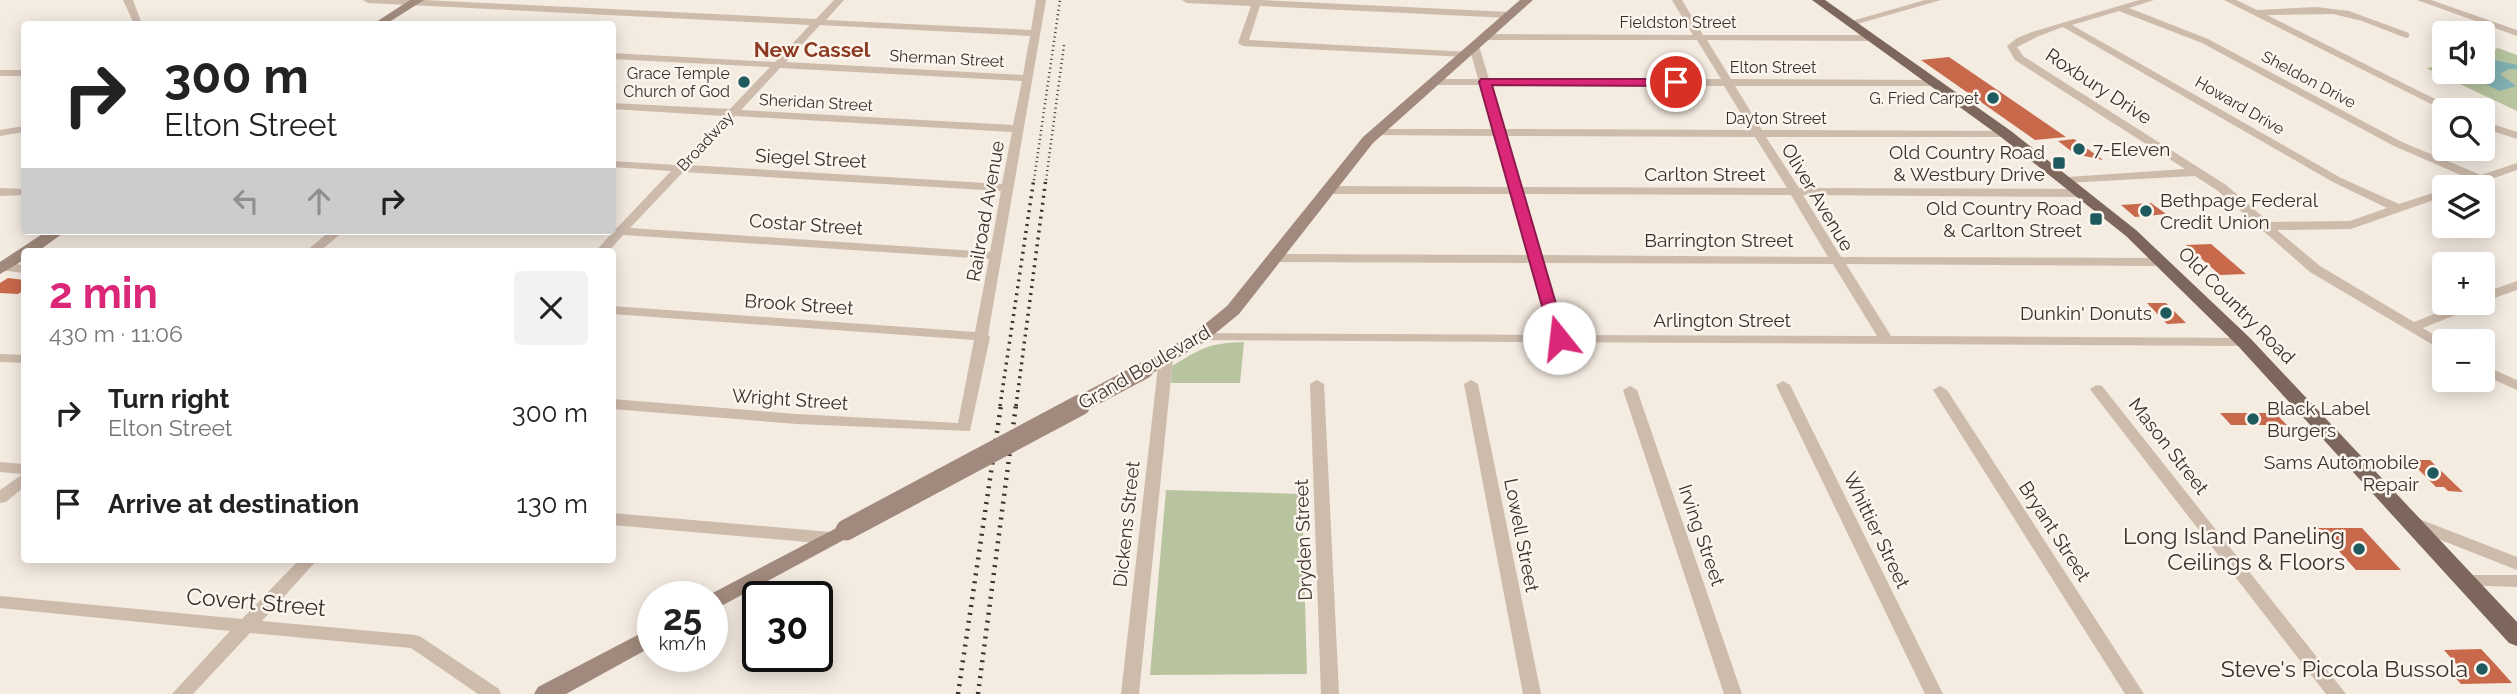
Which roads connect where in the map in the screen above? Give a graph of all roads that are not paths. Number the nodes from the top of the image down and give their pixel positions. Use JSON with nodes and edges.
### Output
{"nodes":[{"id":1,"x":128,"y":0,"type":"edge"},
{"id":2,"x":368,"y":0,"type":"edge"},
{"id":3,"x":839,"y":0,"type":"edge"},
{"id":4,"x":1041,"y":0,"type":"edge"},
{"id":5,"x":1187,"y":0,"type":"edge"},
{"id":6,"x":1527,"y":0,"type":"edge"},
{"id":7,"x":1677,"y":0,"type":"edge"},
{"id":8,"x":1818,"y":0,"type":"edge"},
{"id":9,"x":1937,"y":0,"type":"edge"},
{"id":10,"x":2149,"y":0,"type":"edge"},
{"id":11,"x":2229,"y":0,"type":"edge"},
{"id":12,"x":2422,"y":0,"type":"edge"},
{"id":13,"x":416,"y":1,"type":"edge"},
{"id":14,"x":1257,"y":2,"type":"edge"},
{"id":15,"x":2122,"y":9,"type":"junction"},
{"id":16,"x":615,"y":12,"type":"junction"},
{"id":17,"x":2255,"y":13,"type":"junction"},
{"id":18,"x":1509,"y":15,"type":"junction"},
{"id":19,"x":137,"y":21,"type":"edge"},
{"id":20,"x":384,"y":21,"type":"edge"},
{"id":21,"x":603,"y":21,"type":"edge"},
{"id":22,"x":818,"y":22,"type":"junction"},
{"id":23,"x":1850,"y":23,"type":"junction"},
{"id":24,"x":2066,"y":25,"type":"junction"},
{"id":25,"x":1036,"y":33,"type":"junction"},
{"id":26,"x":2517,"y":33,"type":"edge"},
{"id":27,"x":2406,"y":35,"type":"dead end"},
{"id":28,"x":1700,"y":38,"type":"junction"},
{"id":29,"x":1872,"y":38,"type":"junction"},
{"id":30,"x":1474,"y":46,"type":"junction"},
{"id":31,"x":616,"y":56,"type":"edge"},
{"id":32,"x":778,"y":65,"type":"junction"},
{"id":33,"x":0,"y":73,"type":"edge"},
{"id":34,"x":21,"y":73,"type":"edge"},
{"id":35,"x":1028,"y":78,"type":"junction"},
{"id":36,"x":1433,"y":82,"type":"junction"},
{"id":37,"x":1485,"y":82,"type":"junction"},
{"id":38,"x":1728,"y":83,"type":"junction"},
{"id":39,"x":1934,"y":83,"type":"junction"},
{"id":40,"x":2432,"y":100,"type":"edge"},
{"id":41,"x":616,"y":106,"type":"edge"},
{"id":42,"x":732,"y":113,"type":"junction"},
{"id":43,"x":2495,"y":128,"type":"edge"},
{"id":44,"x":1019,"y":129,"type":"junction"},
{"id":45,"x":21,"y":130,"type":"edge"},
{"id":46,"x":1377,"y":132,"type":"junction"},
{"id":47,"x":0,"y":133,"type":"edge"},
{"id":48,"x":1500,"y":133,"type":"junction"},
{"id":49,"x":1759,"y":134,"type":"junction"},
{"id":50,"x":2006,"y":134,"type":"junction"},
{"id":51,"x":2517,"y":136,"type":"edge"},
{"id":52,"x":616,"y":164,"type":"edge"},
{"id":53,"x":2517,"y":166,"type":"edge"},
{"id":54,"x":680,"y":168,"type":"junction"},
{"id":55,"x":2197,"y":172,"type":"junction"},
{"id":56,"x":2471,"y":175,"type":"edge"},
{"id":57,"x":2491,"y":175,"type":"edge"},
{"id":58,"x":2068,"y":181,"type":"junction"},
{"id":59,"x":1008,"y":188,"type":"junction"},
{"id":60,"x":1328,"y":190,"type":"junction"},
{"id":61,"x":1516,"y":191,"type":"junction"},
{"id":62,"x":0,"y":192,"type":"edge"},
{"id":63,"x":21,"y":192,"type":"edge"},
{"id":64,"x":1795,"y":192,"type":"junction"},
{"id":65,"x":2082,"y":193,"type":"junction"},
{"id":66,"x":2432,"y":197,"type":"edge"},
{"id":67,"x":2399,"y":209,"type":"junction"},
{"id":68,"x":2267,"y":226,"type":"junction"},
{"id":69,"x":616,"y":231,"type":"edge"},
{"id":70,"x":52,"y":235,"type":"edge"},
{"id":71,"x":333,"y":235,"type":"edge"},
{"id":72,"x":31,"y":248,"type":"edge"},
{"id":73,"x":316,"y":248,"type":"edge"},
{"id":74,"x":21,"y":255,"type":"edge"},
{"id":75,"x":996,"y":256,"type":"junction"},
{"id":76,"x":1275,"y":258,"type":"junction"},
{"id":77,"x":1535,"y":259,"type":"junction"},
{"id":78,"x":1835,"y":260,"type":"junction"},
{"id":79,"x":2162,"y":262,"type":"junction"},
{"id":80,"x":1,"y":268,"type":"edge"},
{"id":81,"x":21,"y":269,"type":"edge"},
{"id":82,"x":2517,"y":285,"type":"edge"},
{"id":83,"x":2495,"y":293,"type":"edge"},
{"id":84,"x":616,"y":310,"type":"edge"},
{"id":85,"x":2443,"y":315,"type":"edge"},
{"id":86,"x":2413,"y":327,"type":"junction"},
{"id":87,"x":983,"y":337,"type":"junction"},
{"id":88,"x":1200,"y":337,"type":"junction"},
{"id":89,"x":1559,"y":338,"type":"junction"},
{"id":90,"x":2432,"y":339,"type":"edge"},
{"id":91,"x":1886,"y":340,"type":"junction"},
{"id":92,"x":2244,"y":342,"type":"junction"},
{"id":93,"x":0,"y":358,"type":"edge"},
{"id":94,"x":1166,"y":358,"type":"junction"},
{"id":95,"x":21,"y":359,"type":"edge"},
{"id":96,"x":2495,"y":375,"type":"edge"},
{"id":97,"x":1317,"y":384,"type":"dead end"},
{"id":98,"x":1471,"y":384,"type":"dead end"},
{"id":99,"x":1783,"y":385,"type":"dead end"},
{"id":100,"x":2517,"y":386,"type":"edge"},
{"id":101,"x":2097,"y":388,"type":"dead end"},
{"id":102,"x":1630,"y":390,"type":"dead end"},
{"id":103,"x":1940,"y":390,"type":"dead end"},
{"id":104,"x":616,"y":404,"type":"edge"},
{"id":105,"x":965,"y":428,"type":"joint"},
{"id":106,"x":0,"y":467,"type":"edge"},
{"id":107,"x":21,"y":469,"type":"edge"},
{"id":108,"x":21,"y":481,"type":"edge"},
{"id":109,"x":0,"y":498,"type":"edge"},
{"id":110,"x":616,"y":519,"type":"edge"},
{"id":111,"x":2410,"y":521,"type":"junction"},
{"id":112,"x":838,"y":534,"type":"junction"},
{"id":113,"x":306,"y":563,"type":"edge"},
{"id":114,"x":2517,"y":564,"type":"edge"},
{"id":115,"x":2467,"y":581,"type":"junction"},
{"id":116,"x":2517,"y":581,"type":"edge"},
{"id":117,"x":728,"y":594,"type":"edge"},
{"id":118,"x":0,"y":602,"type":"edge"},
{"id":119,"x":246,"y":626,"type":"junction"},
{"id":120,"x":2517,"y":637,"type":"edge"},
{"id":121,"x":637,"y":644,"type":"edge"},
{"id":122,"x":181,"y":694,"type":"edge"},
{"id":123,"x":492,"y":694,"type":"edge"},
{"id":124,"x":546,"y":694,"type":"edge"},
{"id":125,"x":1130,"y":694,"type":"edge"},
{"id":126,"x":1330,"y":694,"type":"edge"},
{"id":127,"x":1532,"y":694,"type":"edge"},
{"id":128,"x":1733,"y":694,"type":"edge"},
{"id":129,"x":1934,"y":694,"type":"edge"},
{"id":130,"x":2135,"y":694,"type":"edge"},
{"id":131,"x":2337,"y":694,"type":"edge"}],
"edges":[{"from":1,"to":19,"type":"street"},
{"from":2,"to":13,"type":"street"},
{"from":3,"to":22,"type":"street","name":"Broadway"},
{"from":4,"to":25,"type":"street","name":"Railroad Avenue"},
{"from":5,"to":14,"type":"street"},
{"from":6,"to":18,"type":"street","name":"Grand Boulevard"},
{"from":7,"to":28,"type":"street","name":"Oliver Avenue"},
{"from":8,"to":23,"type":"main road","name":"Old Country Road"},
{"from":9,"to":23,"type":"street"},
{"from":10,"to":15,"type":"street"},
{"from":11,"to":17,"type":"street"},
{"from":12,"to":26,"type":"street"},
{"from":13,"to":16,"type":"street"},
{"from":13,"to":20,"type":"street"},
{"from":14,"to":18,"type":"street"},
{"from":14,"to":30,"type":"street","name":"Fieldston Street"},
{"from":15,"to":24,"type":"street"},
{"from":15,"to":56,"type":"street","name":"Sheldon Drive"},
{"from":16,"to":21,"type":"street"},
{"from":16,"to":22,"type":"street"},
{"from":17,"to":27,"type":"street"},
{"from":17,"to":40,"type":"street"},
{"from":18,"to":30,"type":"street","name":"Grand Boulevard"},
{"from":22,"to":25,"type":"street"},
{"from":22,"to":32,"type":"street","name":"Broadway"},
{"from":23,"to":29,"type":"main road","name":"Old Country Road"},
{"from":24,"to":55,"type":"street","name":"Roxbury Drive"},
{"from":24,"to":67,"type":"street","name":"Howard Drive"},
{"from":25,"to":35,"type":"street","name":"Railroad Avenue"},
{"from":28,"to":29,"type":"street","name":"Fieldston Street"},
{"from":28,"to":30,"type":"street","name":"Fieldston Street"},
{"from":28,"to":38,"type":"street","name":"Oliver Avenue"},
{"from":29,"to":39,"type":"main road","name":"Old Country Road"},
{"from":30,"to":36,"type":"street","name":"Grand Boulevard"},
{"from":30,"to":37,"type":"street"},
{"from":31,"to":32,"type":"street","name":"Sherman Street"},
{"from":32,"to":35,"type":"street","name":"Sherman Street"},
{"from":32,"to":42,"type":"street","name":"Broadway"},
{"from":33,"to":34,"type":"street"},
{"from":35,"to":44,"type":"street","name":"Railroad Avenue"},
{"from":36,"to":37,"type":"street","name":"Elton Street"},
{"from":36,"to":46,"type":"street","name":"Grand Boulevard"},
{"from":37,"to":38,"type":"street","name":"Elton Street"},
{"from":37,"to":48,"type":"street"},
{"from":38,"to":39,"type":"street","name":"Elton Street"},
{"from":38,"to":49,"type":"street","name":"Oliver Avenue"},
{"from":39,"to":50,"type":"main road","name":"Old Country Road"},
{"from":41,"to":42,"type":"street","name":"Sheridan Street"},
{"from":42,"to":44,"type":"street","name":"Sheridan Street"},
{"from":42,"to":54,"type":"street","name":"Broadway"},
{"from":43,"to":51,"type":"street"},
{"from":44,"to":59,"type":"street","name":"Railroad Avenue"},
{"from":45,"to":47,"type":"street"},
{"from":46,"to":48,"type":"street","name":"Dayton Street"},
{"from":46,"to":60,"type":"street","name":"Grand Boulevard"},
{"from":48,"to":49,"type":"street","name":"Dayton Street"},
{"from":48,"to":61,"type":"street"},
{"from":49,"to":50,"type":"street","name":"Dayton Street"},
{"from":49,"to":64,"type":"street","name":"Oliver Avenue"},
{"from":50,"to":58,"type":"main road","name":"Old Country Road"},
{"from":52,"to":54,"type":"street","name":"Siegel Street"},
{"from":53,"to":57,"type":"street"},
{"from":54,"to":59,"type":"street","name":"Siegel Street"},
{"from":54,"to":69,"type":"street","name":"Broadway"},
{"from":55,"to":58,"type":"street"},
{"from":55,"to":68,"type":"street","name":"Roxbury Drive"},
{"from":58,"to":65,"type":"main road","name":"Old Country Road"},
{"from":59,"to":75,"type":"street","name":"Railroad Avenue"},
{"from":60,"to":61,"type":"street","name":"Carlton Street"},
{"from":60,"to":76,"type":"street","name":"Grand Boulevard"},
{"from":61,"to":64,"type":"street","name":"Carlton Street"},
{"from":61,"to":77,"type":"street"},
{"from":62,"to":63,"type":"street"},
{"from":64,"to":65,"type":"street","name":"Carlton Street"},
{"from":64,"to":78,"type":"street","name":"Oliver Avenue"},
{"from":65,"to":79,"type":"main road","name":"Old Country Road"},
{"from":66,"to":67,"type":"street"},
{"from":67,"to":68,"type":"street"},
{"from":68,"to":86,"type":"street","name":"Roxbury Drive"},
{"from":69,"to":75,"type":"street","name":"Costar Street"},
{"from":70,"to":72,"type":"street"},
{"from":71,"to":73,"type":"street"},
{"from":74,"to":80,"type":"street"},
{"from":75,"to":87,"type":"street","name":"Railroad Avenue"},
{"from":76,"to":77,"type":"street","name":"Barrington Street"},
{"from":76,"to":88,"type":"street","name":"Grand Boulevard"},
{"from":77,"to":78,"type":"street","name":"Barrington Street"},
{"from":77,"to":89,"type":"street"},
{"from":78,"to":79,"type":"street","name":"Barrington Street"},
{"from":78,"to":91,"type":"street","name":"Oliver Avenue"},
{"from":79,"to":92,"type":"main road","name":"Old Country Road"},
{"from":80,"to":81,"type":"street"},
{"from":82,"to":83,"type":"street"},
{"from":84,"to":87,"type":"street","name":"Brook Street"},
{"from":85,"to":86,"type":"street"},
{"from":86,"to":90,"type":"street","name":"Roxbury Drive"},
{"from":87,"to":105,"type":"street","name":"Railroad Avenue"},
{"from":88,"to":89,"type":"street","name":"Arlington Street"},
{"from":88,"to":94,"type":"street","name":"Grand Boulevard"},
{"from":89,"to":91,"type":"street","name":"Arlington Street"},
{"from":91,"to":92,"type":"street","name":"Arlington Street"},
{"from":92,"to":111,"type":"main road","name":"Old Country Road"},
{"from":93,"to":95,"type":"street"},
{"from":94,"to":112,"type":"street","name":"Grand Boulevard","bridge":true},
{"from":94,"to":125,"type":"street","name":"Dickens Street"},
{"from":96,"to":100,"type":"street"},
{"from":97,"to":126,"type":"street","name":"Dryden Street"},
{"from":98,"to":127,"type":"street","name":"Lowell Street"},
{"from":99,"to":129,"type":"street","name":"Whittier Street"},
{"from":101,"to":131,"type":"street","name":"Mason Street"},
{"from":102,"to":128,"type":"street","name":"Irving Street"},
{"from":103,"to":130,"type":"street","name":"Bryant Street"},
{"from":104,"to":105,"type":"street","name":"Wright Street"},
{"from":106,"to":107,"type":"street"},
{"from":108,"to":109,"type":"street"},
{"from":110,"to":112,"type":"street"},
{"from":111,"to":114,"type":"street"},
{"from":111,"to":115,"type":"main road","name":"Old Country Road"},
{"from":112,"to":117,"type":"street","name":"Grand Boulevard"},
{"from":113,"to":119,"type":"street"},
{"from":115,"to":116,"type":"street"},
{"from":115,"to":120,"type":"main road","name":"Old Country Road"},
{"from":118,"to":119,"type":"street","name":"Covert Street"},
{"from":119,"to":122,"type":"street"},
{"from":119,"to":123,"type":"street","name":"Covert Street"},
{"from":121,"to":124,"type":"street"}]}
